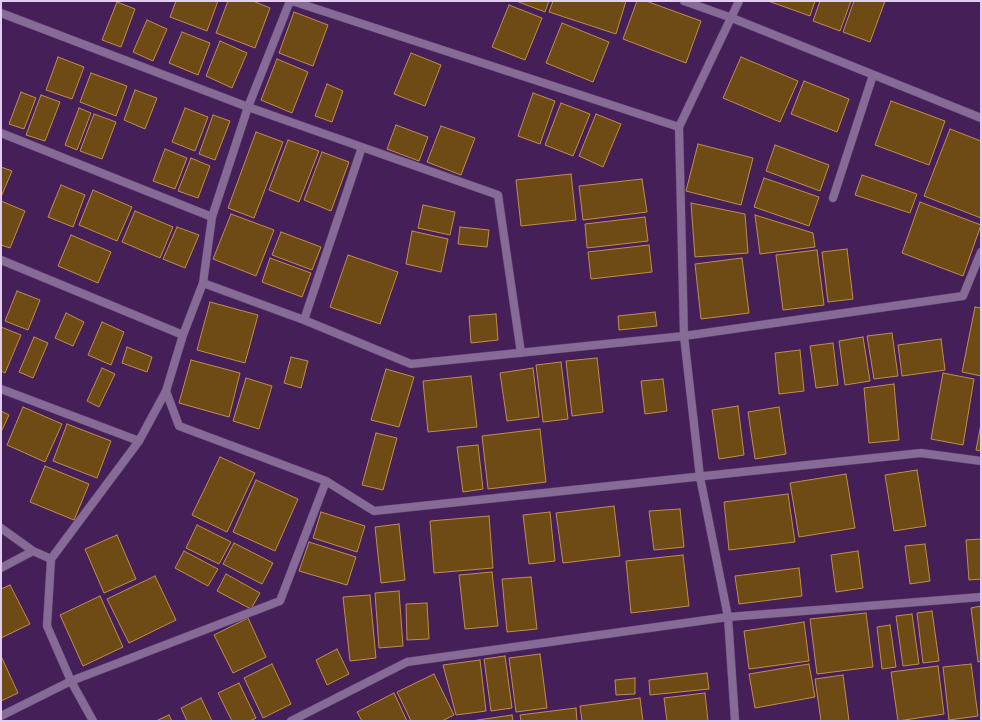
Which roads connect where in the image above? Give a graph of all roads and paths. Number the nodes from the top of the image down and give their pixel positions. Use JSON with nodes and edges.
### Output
{"nodes":[{"id":1,"x":291,"y":1,"type":"edge"},
{"id":2,"x":684,"y":1,"type":"edge"},
{"id":3,"x":739,"y":1,"type":"edge"},
{"id":4,"x":1,"y":12,"type":"edge"},
{"id":5,"x":732,"y":18,"type":"junction"},
{"id":6,"x":873,"y":76,"type":"junction"},
{"id":7,"x":248,"y":107,"type":"junction"},
{"id":8,"x":981,"y":118,"type":"edge"},
{"id":9,"x":679,"y":127,"type":"junction"},
{"id":10,"x":1,"y":133,"type":"edge"},
{"id":11,"x":362,"y":147,"type":"junction"},
{"id":12,"x":833,"y":198,"type":"dead end"},
{"id":13,"x":212,"y":217,"type":"junction"},
{"id":14,"x":981,"y":252,"type":"edge"},
{"id":15,"x":1,"y":260,"type":"edge"},
{"id":16,"x":202,"y":284,"type":"junction"},
{"id":17,"x":304,"y":320,"type":"junction"},
{"id":18,"x":183,"y":335,"type":"junction"},
{"id":19,"x":684,"y":336,"type":"junction"},
{"id":20,"x":521,"y":353,"type":"junction"},
{"id":21,"x":1,"y":389,"type":"edge"},
{"id":22,"x":166,"y":391,"type":"junction"},
{"id":23,"x":139,"y":441,"type":"junction"},
{"id":24,"x":981,"y":460,"type":"edge"},
{"id":25,"x":700,"y":477,"type":"junction"},
{"id":26,"x":326,"y":481,"type":"junction"},
{"id":27,"x":1,"y":528,"type":"edge"},
{"id":28,"x":33,"y":551,"type":"junction"},
{"id":29,"x":51,"y":559,"type":"junction"},
{"id":30,"x":1,"y":568,"type":"edge"},
{"id":31,"x":981,"y":597,"type":"edge"},
{"id":32,"x":728,"y":617,"type":"junction"},
{"id":33,"x":71,"y":682,"type":"junction"},
{"id":34,"x":1,"y":716,"type":"edge"},
{"id":35,"x":93,"y":721,"type":"edge"},
{"id":36,"x":291,"y":721,"type":"edge"},
{"id":37,"x":735,"y":721,"type":"edge"}],
"edges":[{"from":1,"to":7,"type":"street"},
{"from":1,"to":9,"type":"street"},
{"from":2,"to":5,"type":"street"},
{"from":3,"to":5,"type":"street"},
{"from":4,"to":7,"type":"street"},
{"from":5,"to":6,"type":"street"},
{"from":5,"to":9,"type":"street"},
{"from":6,"to":8,"type":"street"},
{"from":6,"to":12,"type":"street"},
{"from":7,"to":11,"type":"street"},
{"from":7,"to":13,"type":"street"},
{"from":9,"to":19,"type":"street"},
{"from":10,"to":13,"type":"street"},
{"from":11,"to":17,"type":"street"},
{"from":11,"to":20,"type":"street"},
{"from":13,"to":16,"type":"street"},
{"from":14,"to":19,"type":"street"},
{"from":15,"to":18,"type":"street"},
{"from":16,"to":17,"type":"street"},
{"from":16,"to":18,"type":"street"},
{"from":17,"to":20,"type":"street"},
{"from":18,"to":22,"type":"street"},
{"from":19,"to":20,"type":"street"},
{"from":19,"to":25,"type":"street"},
{"from":21,"to":23,"type":"street"},
{"from":22,"to":23,"type":"street"},
{"from":22,"to":26,"type":"street"},
{"from":23,"to":29,"type":"street"},
{"from":24,"to":25,"type":"street"},
{"from":25,"to":26,"type":"street"},
{"from":25,"to":32,"type":"street"},
{"from":26,"to":33,"type":"street"},
{"from":27,"to":28,"type":"street"},
{"from":28,"to":29,"type":"street"},
{"from":28,"to":30,"type":"street"},
{"from":29,"to":33,"type":"street"},
{"from":31,"to":32,"type":"street"},
{"from":32,"to":36,"type":"street"},
{"from":32,"to":37,"type":"street"},
{"from":33,"to":34,"type":"street"},
{"from":33,"to":35,"type":"street"}]}
